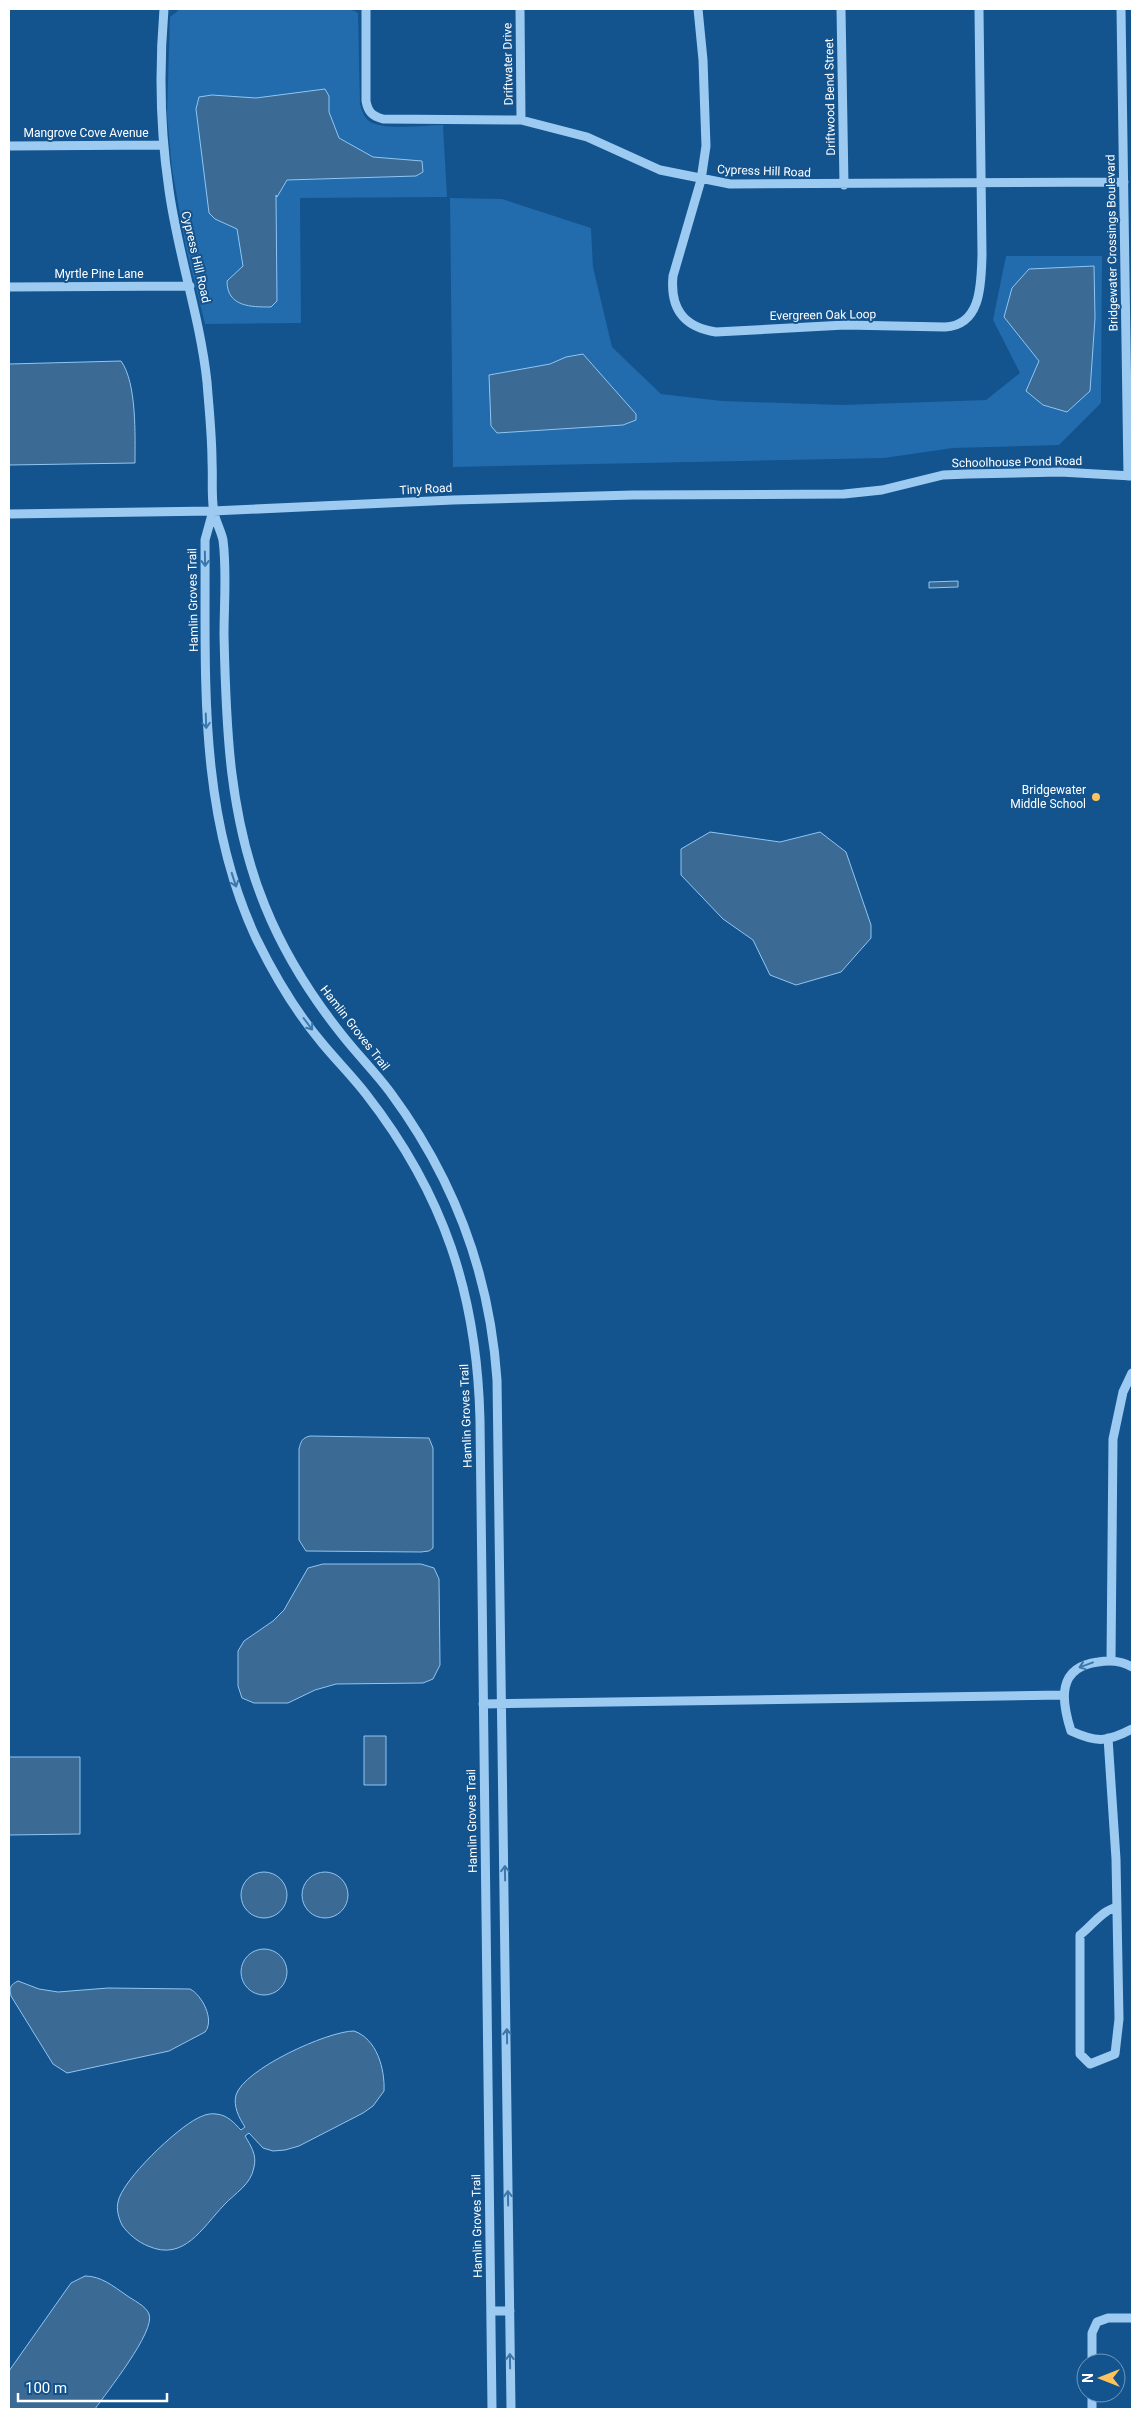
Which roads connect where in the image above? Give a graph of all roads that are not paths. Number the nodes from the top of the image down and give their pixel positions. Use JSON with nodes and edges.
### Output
{"nodes":[{"id":1,"x":164,"y":9,"type":"edge"},
{"id":2,"x":366,"y":9,"type":"edge"},
{"id":3,"x":520,"y":9,"type":"edge"},
{"id":4,"x":698,"y":9,"type":"edge"},
{"id":5,"x":841,"y":9,"type":"edge"},
{"id":6,"x":979,"y":9,"type":"edge"},
{"id":7,"x":1121,"y":9,"type":"edge"},
{"id":8,"x":521,"y":120,"type":"junction"},
{"id":9,"x":163,"y":145,"type":"junction"},
{"id":10,"x":9,"y":146,"type":"edge"},
{"id":11,"x":701,"y":180,"type":"junction"},
{"id":12,"x":1124,"y":182,"type":"junction"},
{"id":13,"x":982,"y":183,"type":"junction"},
{"id":14,"x":844,"y":185,"type":"junction"},
{"id":15,"x":190,"y":286,"type":"junction"},
{"id":16,"x":9,"y":287,"type":"edge"},
{"id":17,"x":1130,"y":476,"type":"edge"},
{"id":18,"x":844,"y":494,"type":"joint"},
{"id":19,"x":213,"y":511,"type":"junction"},
{"id":20,"x":9,"y":514,"type":"edge"},
{"id":21,"x":1132,"y":1373,"type":"edge"},
{"id":22,"x":497,"y":1380,"type":"junction"},
{"id":23,"x":479,"y":1381,"type":"junction"},
{"id":24,"x":1111,"y":1660,"type":"junction"},
{"id":25,"x":1132,"y":1667,"type":"edge"},
{"id":26,"x":1064,"y":1695,"type":"junction"},
{"id":27,"x":484,"y":1704,"type":"junction"},
{"id":28,"x":503,"y":1704,"type":"junction"},
{"id":29,"x":1132,"y":1729,"type":"edge"},
{"id":30,"x":1108,"y":1738,"type":"junction"},
{"id":31,"x":1117,"y":1907,"type":"junction"},
{"id":32,"x":491,"y":2311,"type":"junction"},
{"id":33,"x":510,"y":2311,"type":"junction"},
{"id":34,"x":1132,"y":2318,"type":"edge"},
{"id":35,"x":1092,"y":2353,"type":"edge"},
{"id":36,"x":492,"y":2409,"type":"edge"},
{"id":37,"x":511,"y":2409,"type":"edge"}],
"edges":[{"from":1,"to":9,"type":"street","name":"Cypress Hill Road"},
{"from":2,"to":8,"type":"street","name":"Cypress Hill Road"},
{"from":3,"to":8,"type":"street","name":"Driftwater Drive"},
{"from":4,"to":11,"type":"street","name":"Evergreen Oak Loop"},
{"from":5,"to":14,"type":"street","name":"Driftwood Bend Street"},
{"from":6,"to":13,"type":"street","name":"Evergreen Oak Loop"},
{"from":7,"to":12,"type":"street","name":"Bridgewater Crossings Boulevard"},
{"from":8,"to":11,"type":"street","name":"Cypress Hill Road"},
{"from":9,"to":10,"type":"street","name":"Mangrove Cove Avenue"},
{"from":9,"to":15,"type":"street","name":"Cypress Hill Road"},
{"from":11,"to":13,"type":"street","name":"Evergreen Oak Loop"},
{"from":11,"to":14,"type":"street","name":"Cypress Hill Road"},
{"from":12,"to":13,"type":"street","name":"Cypress Hill Road"},
{"from":12,"to":17,"type":"street","name":"Bridgewater Crossings Boulevard"},
{"from":13,"to":14,"type":"street","name":"Cypress Hill Road"},
{"from":15,"to":16,"type":"street","name":"Myrtle Pine Lane"},
{"from":15,"to":19,"type":"street","name":"Cypress Hill Road"},
{"from":17,"to":18,"type":"street","name":"Schoolhouse Pond Road"},
{"from":18,"to":19,"type":"street","name":"Tiny Road"},
{"from":19,"to":20,"type":"street","name":"Tiny Road"},
{"from":19,"to":22,"type":"street","name":"Hamlin Groves Trail"},
{"from":19,"to":23,"type":"street","name":"Hamlin Groves Trail","one_way":true},
{"from":21,"to":24,"type":"street"},
{"from":22,"to":23,"type":"street"},
{"from":22,"to":28,"type":"street","name":"Hamlin Groves Trail"},
{"from":23,"to":27,"type":"street","name":"Hamlin Groves Trail"},
{"from":24,"to":25,"type":"street"},
{"from":24,"to":26,"type":"street","one_way":true},
{"from":26,"to":28,"type":"street"},
{"from":26,"to":30,"type":"street"},
{"from":27,"to":28,"type":"street"},
{"from":27,"to":32,"type":"street","name":"Hamlin Groves Trail"},
{"from":33,"to":28,"type":"street","name":"Hamlin Groves Trail","one_way":true},
{"from":29,"to":30,"type":"street"},
{"from":30,"to":31,"type":"street"},
{"from":31,"to":31,"type":"street"},
{"from":32,"to":33,"type":"street"},
{"from":32,"to":36,"type":"street","name":"Hamlin Groves Trail"},
{"from":37,"to":33,"type":"street","name":"Hamlin Groves Trail","one_way":true},
{"from":34,"to":35,"type":"street"}]}
